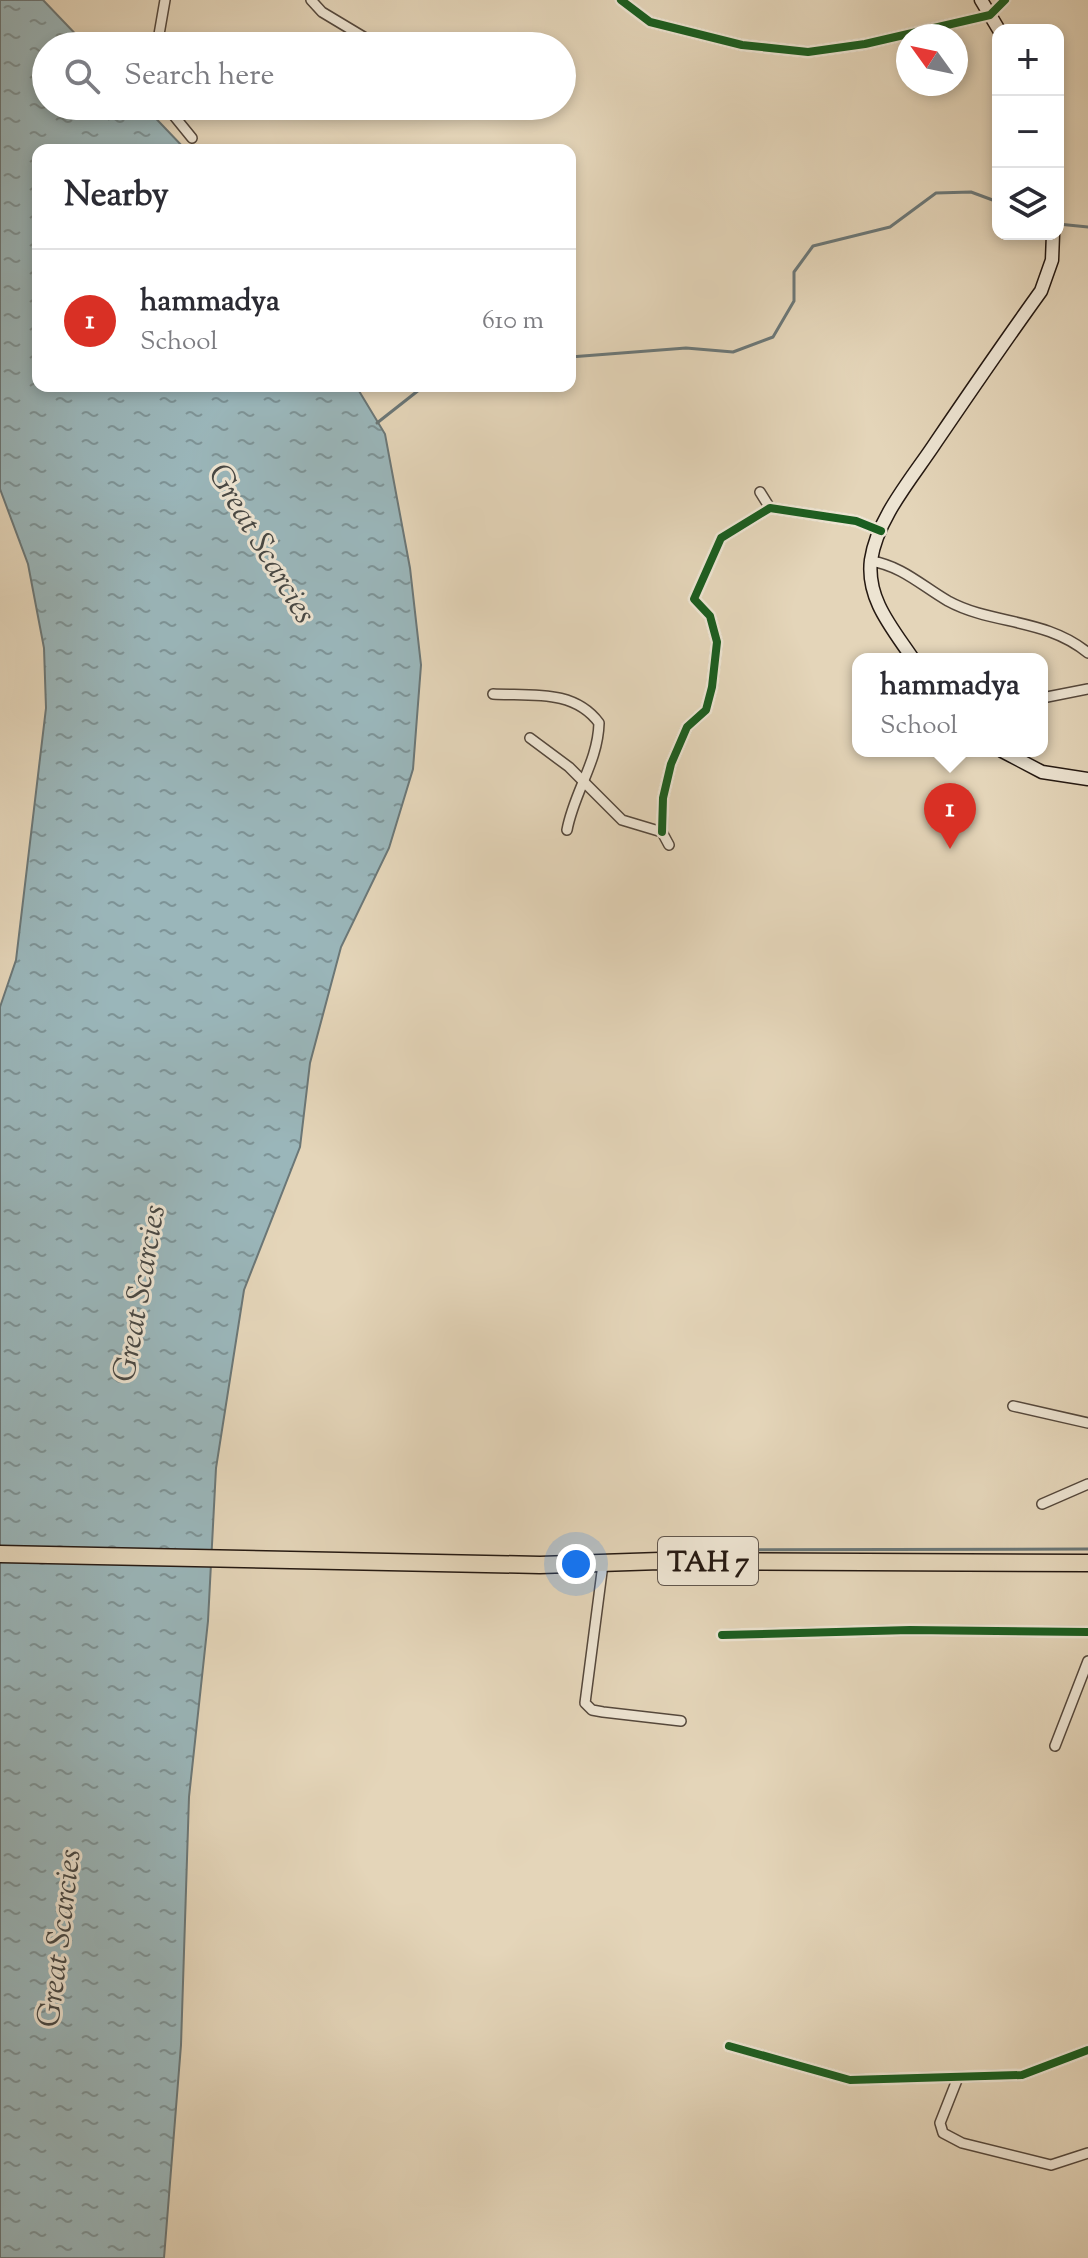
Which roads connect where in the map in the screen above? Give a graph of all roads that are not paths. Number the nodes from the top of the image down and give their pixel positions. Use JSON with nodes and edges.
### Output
{"nodes":[{"id":1,"x":165,"y":0,"type":"edge"},
{"id":2,"x":311,"y":0,"type":"edge"},
{"id":3,"x":621,"y":0,"type":"edge"},
{"id":4,"x":981,"y":0,"type":"edge"},
{"id":5,"x":1005,"y":0,"type":"edge"},
{"id":6,"x":990,"y":15,"type":"junction"},
{"id":7,"x":995,"y":24,"type":"edge"},
{"id":8,"x":159,"y":32,"type":"edge"},
{"id":9,"x":355,"y":32,"type":"edge"},
{"id":10,"x":177,"y":120,"type":"edge"},
{"id":11,"x":192,"y":138,"type":"dead end"},
{"id":12,"x":1053,"y":240,"type":"edge"},
{"id":13,"x":760,"y":492,"type":"dead end"},
{"id":14,"x":770,"y":508,"type":"junction"},
{"id":15,"x":881,"y":531,"type":"junction"},
{"id":16,"x":871,"y":561,"type":"junction"},
{"id":17,"x":909,"y":653,"type":"edge"},
{"id":18,"x":1088,"y":653,"type":"edge"},
{"id":19,"x":1087,"y":687,"type":"edge"},
{"id":20,"x":493,"y":694,"type":"dead end"},
{"id":21,"x":1048,"y":697,"type":"edge"},
{"id":22,"x":530,"y":738,"type":"dead end"},
{"id":23,"x":1013,"y":757,"type":"edge"},
{"id":24,"x":1088,"y":779,"type":"edge"},
{"id":25,"x":584,"y":781,"type":"junction"},
{"id":26,"x":567,"y":830,"type":"dead end"},
{"id":27,"x":662,"y":832,"type":"junction"},
{"id":28,"x":669,"y":845,"type":"dead end"},
{"id":29,"x":1013,"y":1406,"type":"dead end"},
{"id":30,"x":1088,"y":1423,"type":"edge"},
{"id":31,"x":1088,"y":1484,"type":"edge"},
{"id":32,"x":1042,"y":1504,"type":"dead end"},
{"id":33,"x":0,"y":1554,"type":"edge"},
{"id":34,"x":1088,"y":1563,"type":"edge"},
{"id":35,"x":603,"y":1564,"type":"junction"},
{"id":36,"x":1088,"y":1632,"type":"edge"},
{"id":37,"x":722,"y":1635,"type":"dead end"},
{"id":38,"x":1088,"y":1661,"type":"edge"},
{"id":39,"x":681,"y":1721,"type":"dead end"},
{"id":40,"x":1055,"y":1746,"type":"dead end"},
{"id":41,"x":729,"y":2046,"type":"dead end"},
{"id":42,"x":1088,"y":2050,"type":"edge"},
{"id":43,"x":957,"y":2080,"type":"junction"},
{"id":44,"x":1088,"y":2153,"type":"edge"}],
"edges":[{"from":1,"to":8,"type":"street"},
{"from":2,"to":9,"type":"street"},
{"from":3,"to":6,"type":"street"},
{"from":4,"to":6,"type":"main road"},
{"from":5,"to":6,"type":"street"},
{"from":6,"to":7,"type":"main road"},
{"from":10,"to":11,"type":"street"},
{"from":12,"to":15,"type":"main road"},
{"from":13,"to":14,"type":"street"},
{"from":14,"to":15,"type":"street"},
{"from":14,"to":27,"type":"street"},
{"from":15,"to":16,"type":"main road"},
{"from":16,"to":17,"type":"main road"},
{"from":16,"to":18,"type":"street"},
{"from":19,"to":21,"type":"street"},
{"from":20,"to":25,"type":"street"},
{"from":22,"to":25,"type":"street"},
{"from":23,"to":24,"type":"main road"},
{"from":25,"to":26,"type":"street"},
{"from":25,"to":27,"type":"street"},
{"from":27,"to":28,"type":"street"},
{"from":29,"to":30,"type":"street"},
{"from":31,"to":32,"type":"street"},
{"from":33,"to":35,"type":"highway","number":"TAH 7"},
{"from":34,"to":35,"type":"highway","number":"TAH 7"},
{"from":35,"to":39,"type":"street"},
{"from":36,"to":37,"type":"street"},
{"from":38,"to":40,"type":"street"},
{"from":41,"to":43,"type":"street"},
{"from":42,"to":43,"type":"street"},
{"from":43,"to":44,"type":"street"}]}
